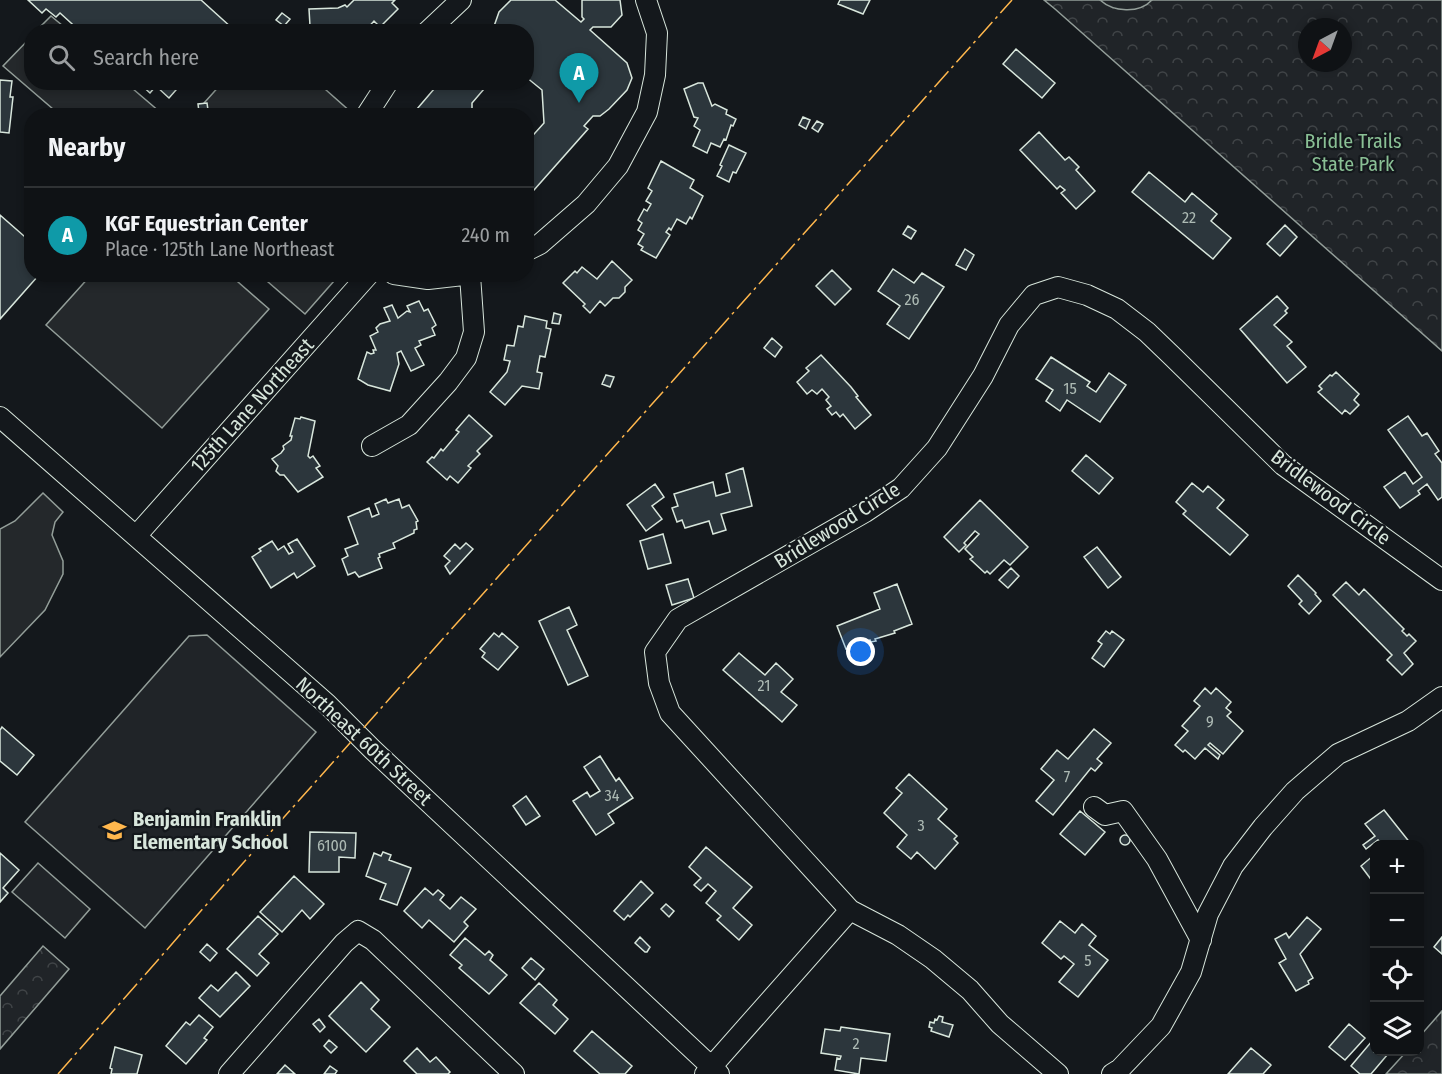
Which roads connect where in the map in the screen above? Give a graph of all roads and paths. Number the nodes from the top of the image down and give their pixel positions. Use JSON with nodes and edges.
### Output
{"nodes":[{"id":1,"x":461,"y":0,"type":"edge"},
{"id":2,"x":646,"y":0,"type":"edge"},
{"id":3,"x":436,"y":24,"type":"edge"},
{"id":4,"x":383,"y":90,"type":"edge"},
{"id":5,"x":370,"y":108,"type":"edge"},
{"id":6,"x":534,"y":247,"type":"edge"},
{"id":7,"x":362,"y":282,"type":"edge"},
{"id":8,"x":471,"y":282,"type":"edge"},
{"id":9,"x":0,"y":417,"type":"edge"},
{"id":10,"x":372,"y":446,"type":"dead end"},
{"id":11,"x":136,"y":536,"type":"junction"},
{"id":12,"x":1442,"y":580,"type":"edge"},
{"id":13,"x":1442,"y":697,"type":"edge"},
{"id":14,"x":1094,"y":807,"type":"dead end"},
{"id":15,"x":850,"y":910,"type":"junction"},
{"id":16,"x":1201,"y":940,"type":"junction"},
{"id":17,"x":712,"y":1071,"type":"edge"},
{"id":18,"x":230,"y":1074,"type":"edge"},
{"id":19,"x":514,"y":1074,"type":"edge"},
{"id":20,"x":1058,"y":1074,"type":"edge"},
{"id":21,"x":1112,"y":1074,"type":"edge"}],
"edges":[{"from":1,"to":3,"type":"street"},
{"from":2,"to":6,"type":"street"},
{"from":4,"to":5,"type":"street"},
{"from":7,"to":11,"type":"street","name":"125th Lane Northeast"},
{"from":8,"to":10,"type":"street"},
{"from":9,"to":11,"type":"street","name":"Northeast 60th Street"},
{"from":11,"to":17,"type":"street","name":"Northeast 60th Street"},
{"from":12,"to":15,"type":"street","name":"Bridlewood Circle"},
{"from":13,"to":16,"type":"street"},
{"from":14,"to":16,"type":"street"},
{"from":15,"to":17,"type":"street"},
{"from":15,"to":20,"type":"street","name":"Bridlewood Circle"},
{"from":16,"to":21,"type":"street"},
{"from":18,"to":19,"type":"street"}]}
